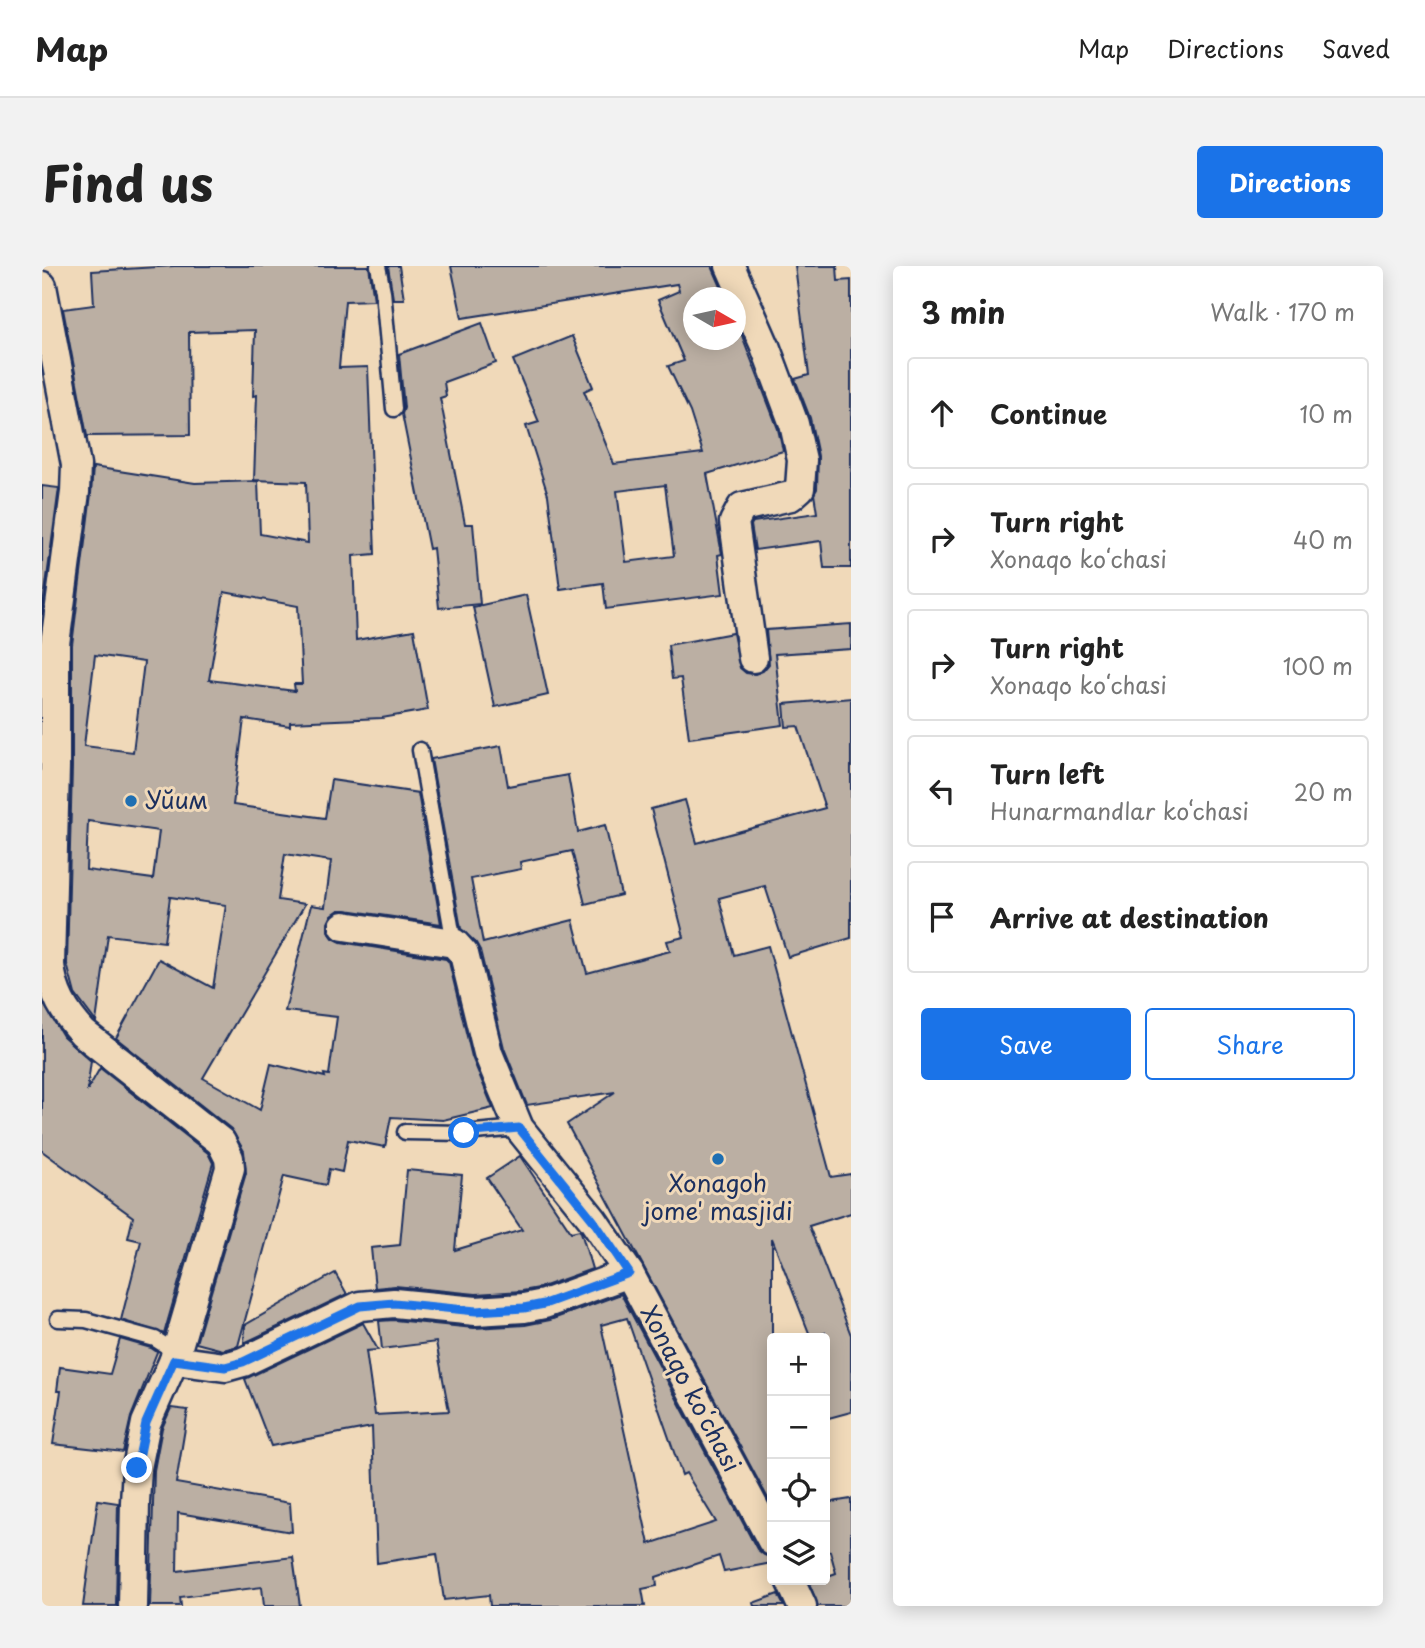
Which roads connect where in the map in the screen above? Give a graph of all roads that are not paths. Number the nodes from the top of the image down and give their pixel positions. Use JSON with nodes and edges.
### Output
{"nodes":[{"id":1,"x":377,"y":266,"type":"edge"},
{"id":2,"x":730,"y":266,"type":"edge"},
{"id":3,"x":42,"y":286,"type":"edge"},
{"id":4,"x":394,"y":409,"type":"dead end"},
{"id":5,"x":752,"y":658,"type":"dead end"},
{"id":6,"x":420,"y":750,"type":"dead end"},
{"id":7,"x":344,"y":926,"type":"dead end"},
{"id":8,"x":454,"y":943,"type":"junction"},
{"id":9,"x":519,"y":1128,"type":"junction"},
{"id":10,"x":405,"y":1132,"type":"dead end"},
{"id":11,"x":629,"y":1273,"type":"junction"},
{"id":12,"x":58,"y":1319,"type":"dead end"},
{"id":13,"x":174,"y":1360,"type":"junction"},
{"id":14,"x":767,"y":1532,"type":"edge"},
{"id":15,"x":792,"y":1585,"type":"edge"},
{"id":16,"x":133,"y":1606,"type":"edge"},
{"id":17,"x":802,"y":1606,"type":"edge"}],
"edges":[{"from":1,"to":4,"type":"lane"},
{"from":2,"to":5,"type":"street"},
{"from":3,"to":13,"type":"street"},
{"from":6,"to":8,"type":"lane"},
{"from":7,"to":8,"type":"street"},
{"from":8,"to":9,"type":"street","name":"Xonaqo koʻchasi"},
{"from":9,"to":10,"type":"lane"},
{"from":9,"to":11,"type":"street","name":"Xonaqo koʻchasi"},
{"from":11,"to":13,"type":"street"},
{"from":11,"to":14,"type":"street","name":"Xonaqo koʻchasi"},
{"from":12,"to":13,"type":"lane"},
{"from":13,"to":16,"type":"street"},
{"from":15,"to":17,"type":"street"}]}
